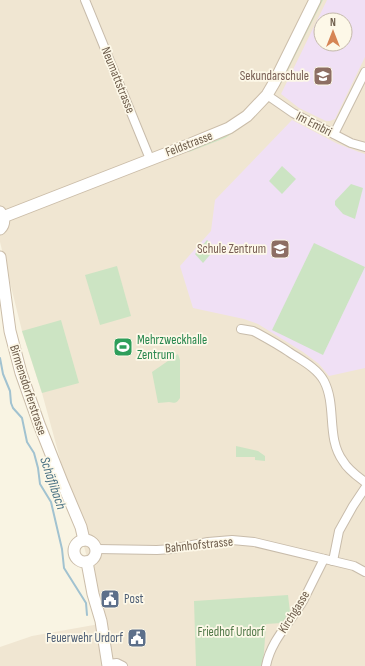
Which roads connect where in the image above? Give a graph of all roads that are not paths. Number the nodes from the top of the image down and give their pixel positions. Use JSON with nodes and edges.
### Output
{"nodes":[{"id":1,"x":85,"y":0,"type":"edge"},
{"id":2,"x":315,"y":0,"type":"edge"},
{"id":3,"x":365,"y":72,"type":"edge"},
{"id":4,"x":267,"y":95,"type":"junction"},
{"id":5,"x":334,"y":134,"type":"junction"},
{"id":6,"x":365,"y":147,"type":"edge"},
{"id":7,"x":150,"y":160,"type":"junction"},
{"id":8,"x":2,"y":215,"type":"edge"},
{"id":9,"x":0,"y":229,"type":"edge"},
{"id":10,"x":0,"y":257,"type":"edge"},
{"id":11,"x":241,"y":329,"type":"dead end"},
{"id":12,"x":365,"y":482,"type":"edge"},
{"id":13,"x":365,"y":488,"type":"edge"},
{"id":14,"x":84,"y":540,"type":"junction"},
{"id":15,"x":96,"y":549,"type":"junction"},
{"id":16,"x":324,"y":559,"type":"junction"},
{"id":17,"x":333,"y":560,"type":"junction"},
{"id":18,"x":86,"y":562,"type":"junction"},
{"id":19,"x":365,"y":572,"type":"edge"},
{"id":20,"x":108,"y":665,"type":"edge"},
{"id":21,"x":123,"y":666,"type":"edge"},
{"id":22,"x":266,"y":666,"type":"edge"}],
"edges":[{"from":1,"to":7,"type":"street","name":"Neumattstrasse"},
{"from":2,"to":4,"type":"main road","name":"Feldstrasse"},
{"from":3,"to":5,"type":"street"},
{"from":4,"to":5,"type":"street","name":"Im Embri"},
{"from":4,"to":7,"type":"main road","name":"Feldstrasse"},
{"from":5,"to":6,"type":"street","name":"Im Embri"},
{"from":7,"to":8,"type":"main road","name":"Feldstrasse"},
{"from":8,"to":9,"type":"main road"},
{"from":10,"to":14,"type":"main road","name":"Birmensdorferstrasse"},
{"from":11,"to":12,"type":"street"},
{"from":13,"to":17,"type":"street"},
{"from":14,"to":15,"type":"main road"},
{"from":14,"to":18,"type":"main road"},
{"from":15,"to":16,"type":"street","name":"Bahnhofstrasse"},
{"from":15,"to":18,"type":"main road"},
{"from":16,"to":17,"type":"street","name":"Bahnhofstrasse"},
{"from":16,"to":22,"type":"street","name":"Kirchgasse"},
{"from":17,"to":19,"type":"street","name":"Bahnhofstrasse"},
{"from":18,"to":20,"type":"main road"},
{"from":20,"to":21,"type":"street"}]}
